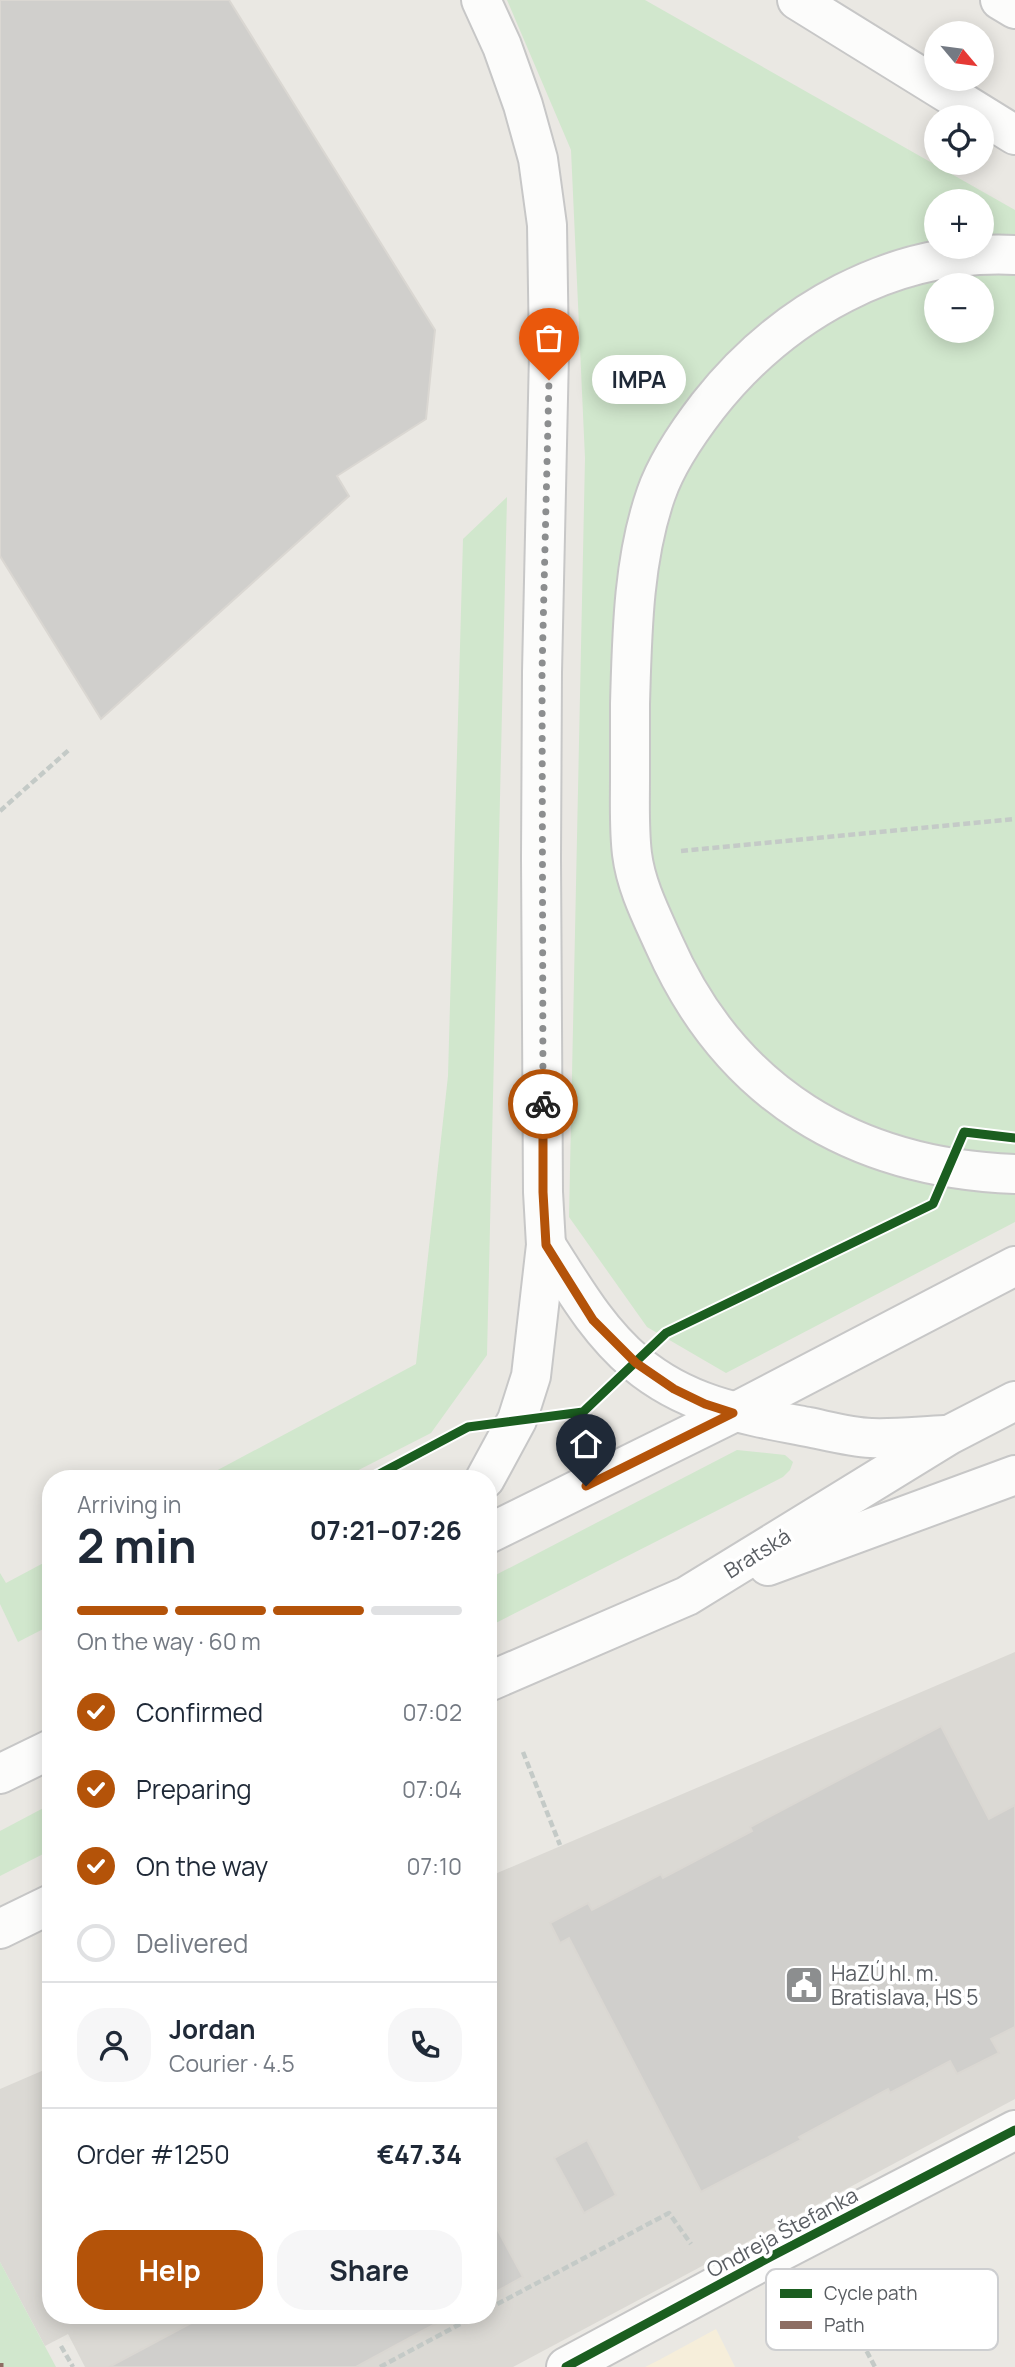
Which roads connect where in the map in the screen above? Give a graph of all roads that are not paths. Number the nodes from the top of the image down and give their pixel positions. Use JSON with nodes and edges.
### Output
{"nodes":[{"id":1,"x":481,"y":0,"type":"edge"},
{"id":2,"x":797,"y":0,"type":"edge"},
{"id":3,"x":1000,"y":0,"type":"edge"},
{"id":4,"x":1015,"y":9,"type":"edge"},
{"id":5,"x":1015,"y":135,"type":"edge"},
{"id":6,"x":1015,"y":255,"type":"edge"},
{"id":7,"x":1015,"y":1174,"type":"edge"},
{"id":8,"x":546,"y":1245,"type":"junction"},
{"id":9,"x":1015,"y":1266,"type":"edge"},
{"id":10,"x":1015,"y":1401,"type":"edge"},
{"id":11,"x":733,"y":1413,"type":"junction"},
{"id":12,"x":949,"y":1435,"type":"junction"},
{"id":13,"x":490,"y":1470,"type":"edge"},
{"id":14,"x":1015,"y":1475,"type":"edge"},
{"id":15,"x":497,"y":1530,"type":"edge"},
{"id":16,"x":687,"y":1596,"type":"junction"},
{"id":17,"x":497,"y":1678,"type":"edge"},
{"id":18,"x":42,"y":1753,"type":"edge"},
{"id":19,"x":0,"y":1774,"type":"edge"},
{"id":20,"x":42,"y":1908,"type":"edge"},
{"id":21,"x":0,"y":1929,"type":"edge"},
{"id":22,"x":1015,"y":2130,"type":"edge"},
{"id":23,"x":566,"y":2367,"type":"edge"}],
"edges":[{"from":1,"to":8,"type":"main road"},
{"from":2,"to":5,"type":"main road"},
{"from":3,"to":4,"type":"main road"},
{"from":6,"to":7,"type":"main road"},
{"from":8,"to":11,"type":"main road"},
{"from":8,"to":13,"type":"main road"},
{"from":9,"to":11,"type":"main road"},
{"from":10,"to":12,"type":"main road","name":"Bratská"},
{"from":11,"to":12,"type":"main road"},
{"from":11,"to":15,"type":"main road"},
{"from":12,"to":16,"type":"main road","name":"Bratská"},
{"from":14,"to":16,"type":"main road"},
{"from":16,"to":17,"type":"main road","name":"Bratská"},
{"from":18,"to":19,"type":"main road"},
{"from":20,"to":21,"type":"main road"},
{"from":22,"to":23,"type":"main road","name":"Ondreja Štefanka"}]}
